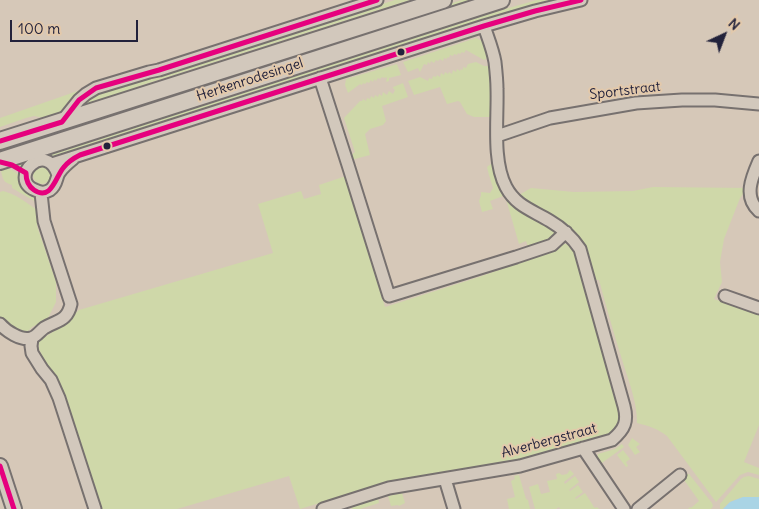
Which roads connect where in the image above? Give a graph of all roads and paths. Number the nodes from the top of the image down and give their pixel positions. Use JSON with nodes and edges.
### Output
{"nodes":[{"id":1,"x":377,"y":0,"type":"edge"},
{"id":2,"x":443,"y":0,"type":"edge"},
{"id":3,"x":501,"y":0,"type":"edge"},
{"id":4,"x":581,"y":0,"type":"edge"},
{"id":5,"x":484,"y":26,"type":"junction"},
{"id":6,"x":320,"y":78,"type":"junction"},
{"id":7,"x":759,"y":104,"type":"edge"},
{"id":8,"x":62,"y":122,"type":"junction"},
{"id":9,"x":497,"y":136,"type":"junction"},
{"id":10,"x":0,"y":141,"type":"edge"},
{"id":11,"x":80,"y":155,"type":"junction"},
{"id":12,"x":0,"y":161,"type":"edge"},
{"id":13,"x":759,"y":161,"type":"edge"},
{"id":14,"x":52,"y":164,"type":"junction"},
{"id":15,"x":26,"y":173,"type":"junction"},
{"id":16,"x":58,"y":175,"type":"junction"},
{"id":17,"x":41,"y":193,"type":"junction"},
{"id":18,"x":759,"y":211,"type":"edge"},
{"id":19,"x":566,"y":232,"type":"junction"},
{"id":20,"x":725,"y":296,"type":"dead end"},
{"id":21,"x":759,"y":308,"type":"edge"},
{"id":22,"x":0,"y":324,"type":"edge"},
{"id":23,"x":32,"y":338,"type":"junction"},
{"id":24,"x":583,"y":448,"type":"junction"},
{"id":25,"x":0,"y":466,"type":"edge"},
{"id":26,"x":680,"y":475,"type":"dead end"},
{"id":27,"x":445,"y":479,"type":"junction"},
{"id":28,"x":330,"y":508,"type":"edge"},
{"id":29,"x":14,"y":509,"type":"edge"},
{"id":30,"x":95,"y":509,"type":"edge"},
{"id":31,"x":454,"y":509,"type":"edge"},
{"id":32,"x":624,"y":509,"type":"edge"},
{"id":33,"x":638,"y":509,"type":"edge"}],
"edges":[{"from":1,"to":8,"type":"street"},
{"from":2,"to":8,"type":"highway","name":"Herkenrodesingel"},
{"from":3,"to":12,"type":"highway","name":"Herkenrodesingel"},
{"from":4,"to":5,"type":"street","name":"Herkenrodesingel"},
{"from":5,"to":6,"type":"street","name":"Herkenrodesingel"},
{"from":5,"to":9,"type":"street","name":"Alverbergstraat"},
{"from":6,"to":11,"type":"street","name":"Herkenrodesingel"},
{"from":6,"to":19,"type":"street"},
{"from":7,"to":9,"type":"street","name":"Sportstraat"},
{"from":8,"to":10,"type":"highway","name":"Herkenrodesingel"},
{"from":9,"to":19,"type":"street","name":"Alverbergstraat"},
{"from":11,"to":14,"type":"street","name":"Herkenrodesingel"},
{"from":11,"to":16,"type":"street","name":"Herkenrodesingel"},
{"from":12,"to":15,"type":"street","name":"Herkenrodesingel"},
{"from":13,"to":18,"type":"street"},
{"from":14,"to":15,"type":"street","name":"Herkenrodesingel"},
{"from":14,"to":16,"type":"street"},
{"from":15,"to":17,"type":"street"},
{"from":16,"to":17,"type":"street","name":"Herkenrodesingel"},
{"from":17,"to":23,"type":"street"},
{"from":19,"to":24,"type":"street","name":"Alverbergstraat"},
{"from":20,"to":21,"type":"street"},
{"from":22,"to":23,"type":"street"},
{"from":23,"to":30,"type":"street"},
{"from":24,"to":27,"type":"street","name":"Alverbergstraat"},
{"from":24,"to":32,"type":"street"},
{"from":25,"to":29,"type":"main road"},
{"from":26,"to":33,"type":"street"},
{"from":27,"to":28,"type":"street","name":"Alverbergstraat"},
{"from":27,"to":31,"type":"street"}]}
